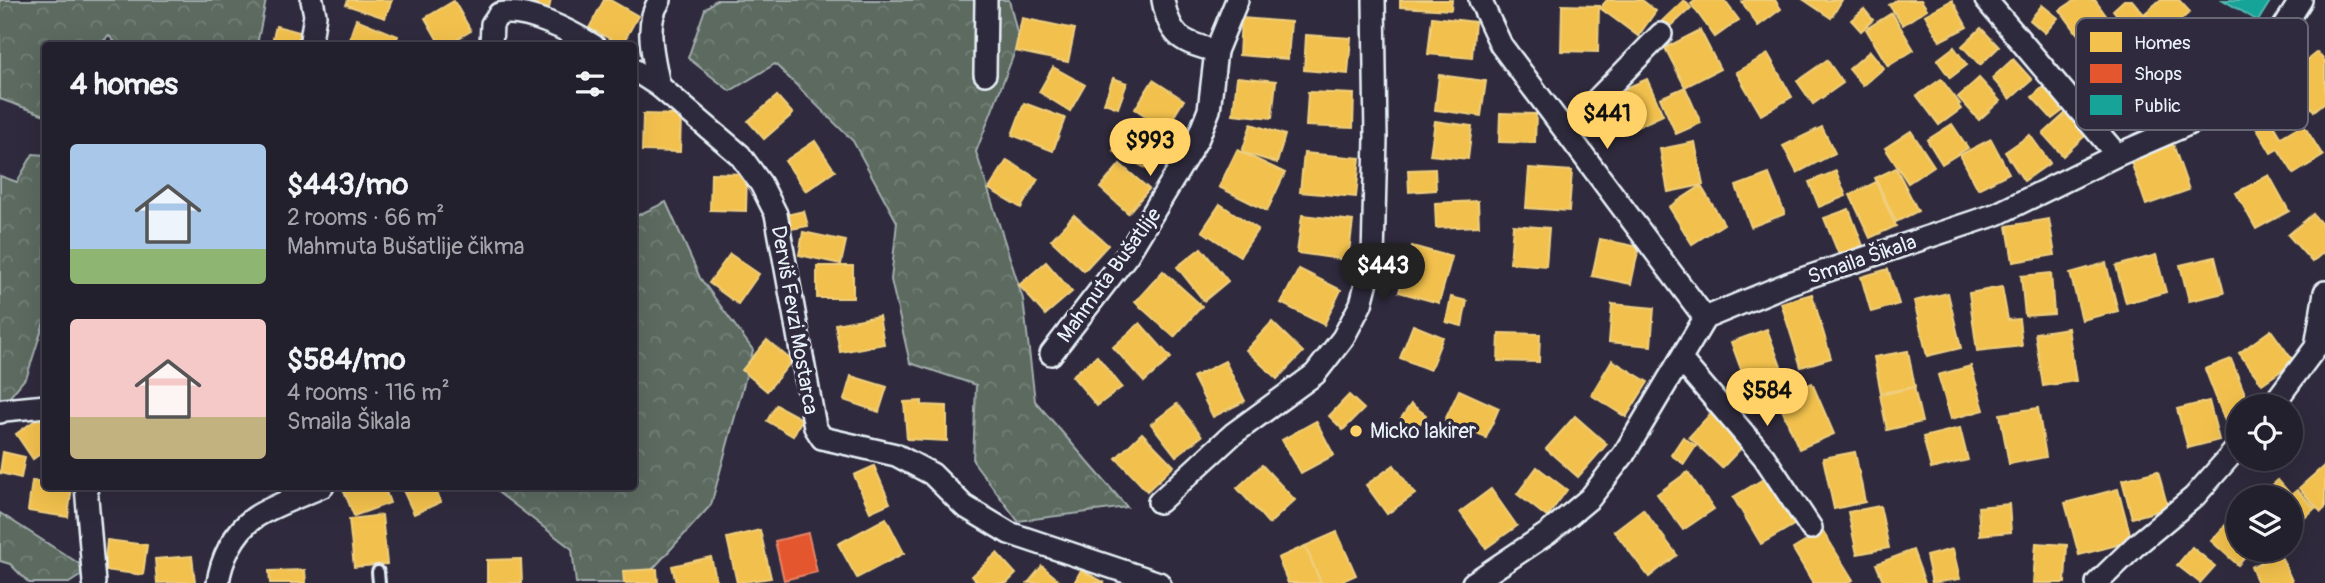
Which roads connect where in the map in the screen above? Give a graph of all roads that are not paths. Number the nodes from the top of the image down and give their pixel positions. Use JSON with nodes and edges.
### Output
{"nodes":[{"id":1,"x":313,"y":0,"type":"edge"},
{"id":2,"x":660,"y":0,"type":"edge"},
{"id":3,"x":986,"y":0,"type":"edge"},
{"id":4,"x":1163,"y":0,"type":"edge"},
{"id":5,"x":1237,"y":0,"type":"edge"},
{"id":6,"x":1374,"y":0,"type":"edge"},
{"id":7,"x":1480,"y":0,"type":"edge"},
{"id":8,"x":1986,"y":0,"type":"edge"},
{"id":9,"x":2301,"y":0,"type":"edge"},
{"id":10,"x":2290,"y":18,"type":"edge"},
{"id":11,"x":1661,"y":34,"type":"dead end"},
{"id":12,"x":311,"y":42,"type":"edge"},
{"id":13,"x":492,"y":42,"type":"edge"},
{"id":14,"x":588,"y":42,"type":"edge"},
{"id":15,"x":1216,"y":51,"type":"junction"},
{"id":16,"x":637,"y":72,"type":"edge"},
{"id":17,"x":985,"y":74,"type":"dead end"},
{"id":18,"x":659,"y":86,"type":"junction"},
{"id":19,"x":2076,"y":106,"type":"edge"},
{"id":20,"x":2096,"y":130,"type":"edge"},
{"id":21,"x":2175,"y":130,"type":"edge"},
{"id":22,"x":1566,"y":131,"type":"junction"},
{"id":23,"x":2117,"y":155,"type":"junction"},
{"id":24,"x":2325,"y":292,"type":"edge"},
{"id":25,"x":1705,"y":318,"type":"junction"},
{"id":26,"x":1051,"y":355,"type":"dead end"},
{"id":27,"x":1682,"y":361,"type":"junction"},
{"id":28,"x":2281,"y":394,"type":"edge"},
{"id":29,"x":42,"y":405,"type":"edge"},
{"id":30,"x":0,"y":412,"type":"edge"},
{"id":31,"x":2226,"y":461,"type":"edge"},
{"id":32,"x":86,"y":490,"type":"edge"},
{"id":33,"x":315,"y":490,"type":"edge"},
{"id":34,"x":1159,"y":502,"type":"dead end"},
{"id":35,"x":1811,"y":527,"type":"dead end"},
{"id":36,"x":94,"y":583,"type":"edge"},
{"id":37,"x":218,"y":583,"type":"edge"},
{"id":38,"x":1159,"y":583,"type":"edge"},
{"id":39,"x":1473,"y":583,"type":"edge"},
{"id":40,"x":2097,"y":583,"type":"edge"}],
"edges":[{"from":1,"to":12,"type":"street"},
{"from":2,"to":18,"type":"street"},
{"from":3,"to":17,"type":"street"},
{"from":4,"to":15,"type":"street"},
{"from":5,"to":15,"type":"street","name":"Mahmuta Bušatlije"},
{"from":6,"to":34,"type":"street"},
{"from":7,"to":22,"type":"street"},
{"from":8,"to":19,"type":"street"},
{"from":9,"to":10,"type":"street","name":"Smaila Šikala"},
{"from":11,"to":22,"type":"street"},
{"from":13,"to":14,"type":"street"},
{"from":15,"to":26,"type":"street","name":"Mahmuta Bušatlije"},
{"from":16,"to":18,"type":"street","name":"Derviš Fevzi Mostarca"},
{"from":18,"to":38,"type":"street","name":"Derviš Fevzi Mostarca"},
{"from":20,"to":23,"type":"street"},
{"from":21,"to":23,"type":"street","name":"Smaila Šikala"},
{"from":22,"to":25,"type":"street"},
{"from":23,"to":25,"type":"street","name":"Smaila Šikala"},
{"from":24,"to":28,"type":"street"},
{"from":25,"to":27,"type":"street"},
{"from":27,"to":35,"type":"street"},
{"from":27,"to":39,"type":"street"},
{"from":29,"to":30,"type":"street"},
{"from":31,"to":40,"type":"street"},
{"from":32,"to":36,"type":"street"},
{"from":33,"to":37,"type":"street"}]}
